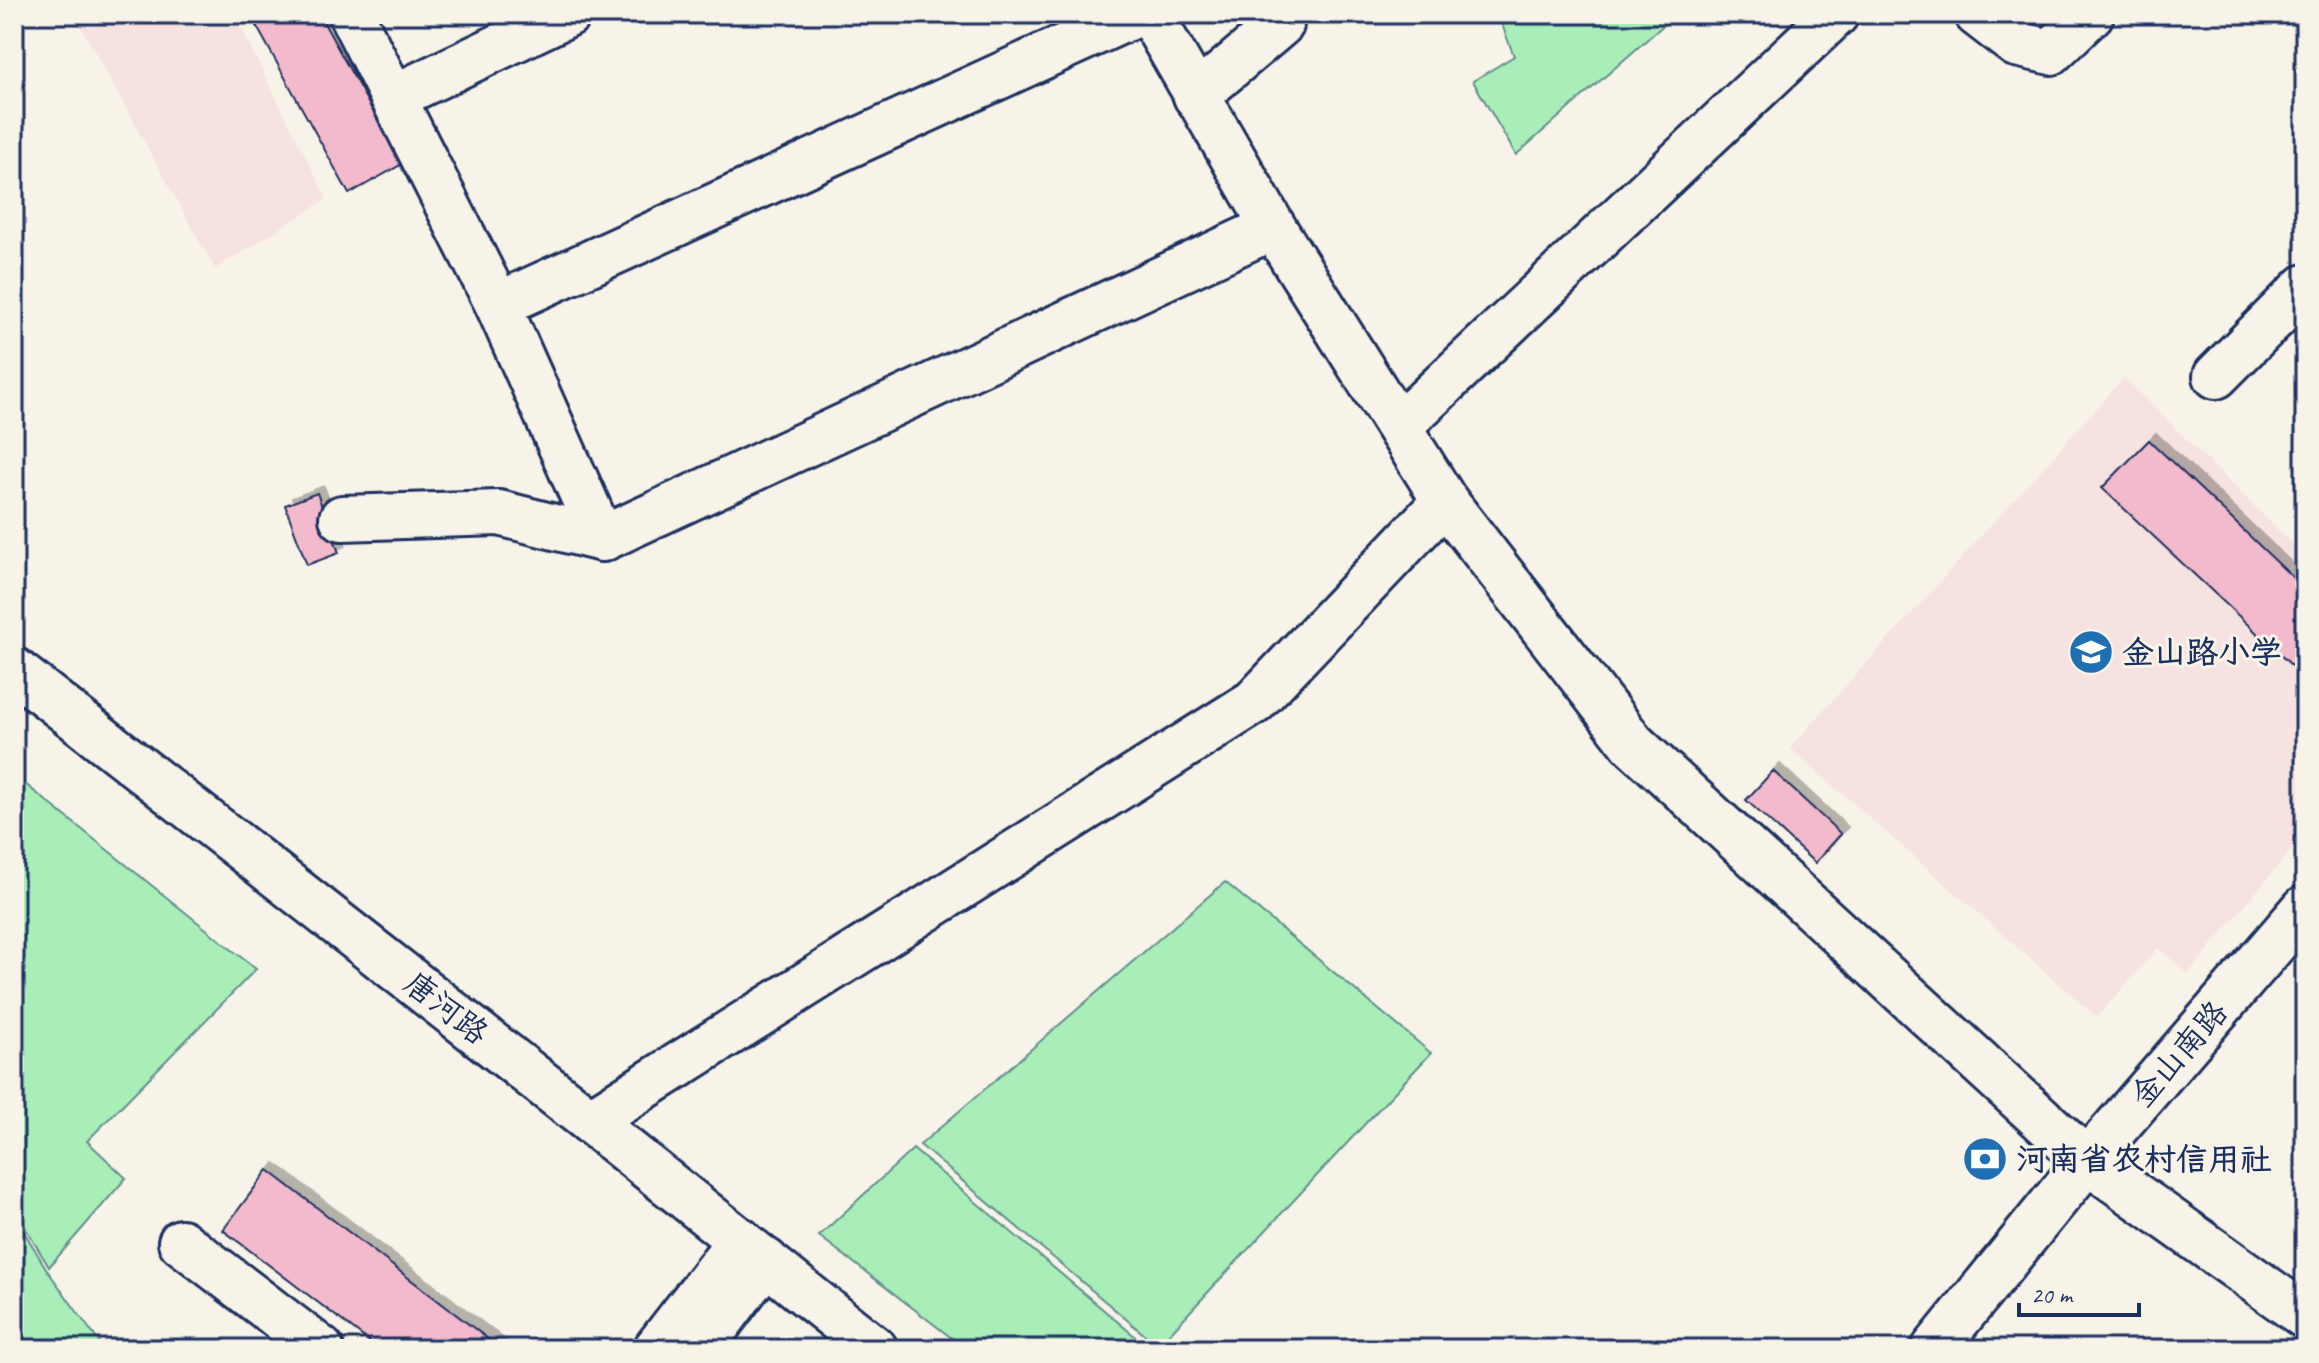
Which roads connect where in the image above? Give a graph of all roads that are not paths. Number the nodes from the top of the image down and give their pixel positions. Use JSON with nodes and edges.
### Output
{"nodes":[{"id":1,"x":351,"y":14,"type":"edge"},
{"id":2,"x":568,"y":14,"type":"edge"},
{"id":3,"x":1136,"y":14,"type":"edge"},
{"id":4,"x":1150,"y":14,"type":"edge"},
{"id":5,"x":1280,"y":14,"type":"edge"},
{"id":6,"x":1836,"y":14,"type":"edge"},
{"id":7,"x":1977,"y":14,"type":"edge"},
{"id":8,"x":2091,"y":14,"type":"edge"},
{"id":9,"x":1196,"y":96,"type":"junction"},
{"id":10,"x":394,"y":97,"type":"junction"},
{"id":11,"x":1273,"y":227,"type":"junction"},
{"id":12,"x":2305,"y":287,"type":"edge"},
{"id":13,"x":498,"y":305,"type":"junction"},
{"id":14,"x":2216,"y":376,"type":"dead end"},
{"id":15,"x":1399,"y":426,"type":"junction"},
{"id":16,"x":1445,"y":501,"type":"junction"},
{"id":17,"x":342,"y":518,"type":"dead end"},
{"id":18,"x":602,"y":539,"type":"junction"},
{"id":19,"x":14,"y":670,"type":"edge"},
{"id":20,"x":2305,"y":908,"type":"edge"},
{"id":21,"x":590,"y":1121,"type":"junction"},
{"id":22,"x":2087,"y":1161,"type":"junction"},
{"id":23,"x":181,"y":1242,"type":"dead end"},
{"id":24,"x":753,"y":1251,"type":"junction"},
{"id":25,"x":2305,"y":1316,"type":"edge"},
{"id":26,"x":321,"y":1349,"type":"edge"},
{"id":27,"x":656,"y":1349,"type":"edge"},
{"id":28,"x":700,"y":1349,"type":"edge"},
{"id":29,"x":875,"y":1349,"type":"edge"},
{"id":30,"x":1934,"y":1349,"type":"edge"}],
"edges":[{"from":1,"to":10,"type":"street"},
{"from":2,"to":10,"type":"street"},
{"from":3,"to":13,"type":"street"},
{"from":4,"to":9,"type":"street"},
{"from":5,"to":9,"type":"street"},
{"from":6,"to":15,"type":"street"},
{"from":7,"to":8,"type":"street"},
{"from":9,"to":11,"type":"street"},
{"from":10,"to":13,"type":"street"},
{"from":11,"to":15,"type":"street"},
{"from":11,"to":18,"type":"street"},
{"from":12,"to":14,"type":"street"},
{"from":13,"to":18,"type":"street"},
{"from":15,"to":16,"type":"street"},
{"from":16,"to":21,"type":"street"},
{"from":16,"to":22,"type":"street"},
{"from":17,"to":18,"type":"street"},
{"from":19,"to":21,"type":"street","name":"唐河路"},
{"from":20,"to":22,"type":"street","name":"金山南路"},
{"from":21,"to":24,"type":"street","name":"唐河路"},
{"from":22,"to":25,"type":"street"},
{"from":22,"to":30,"type":"street","name":"金山南路"},
{"from":23,"to":26,"type":"street"},
{"from":24,"to":27,"type":"street"},
{"from":24,"to":28,"type":"street"},
{"from":24,"to":29,"type":"street","name":"唐河路"}]}
